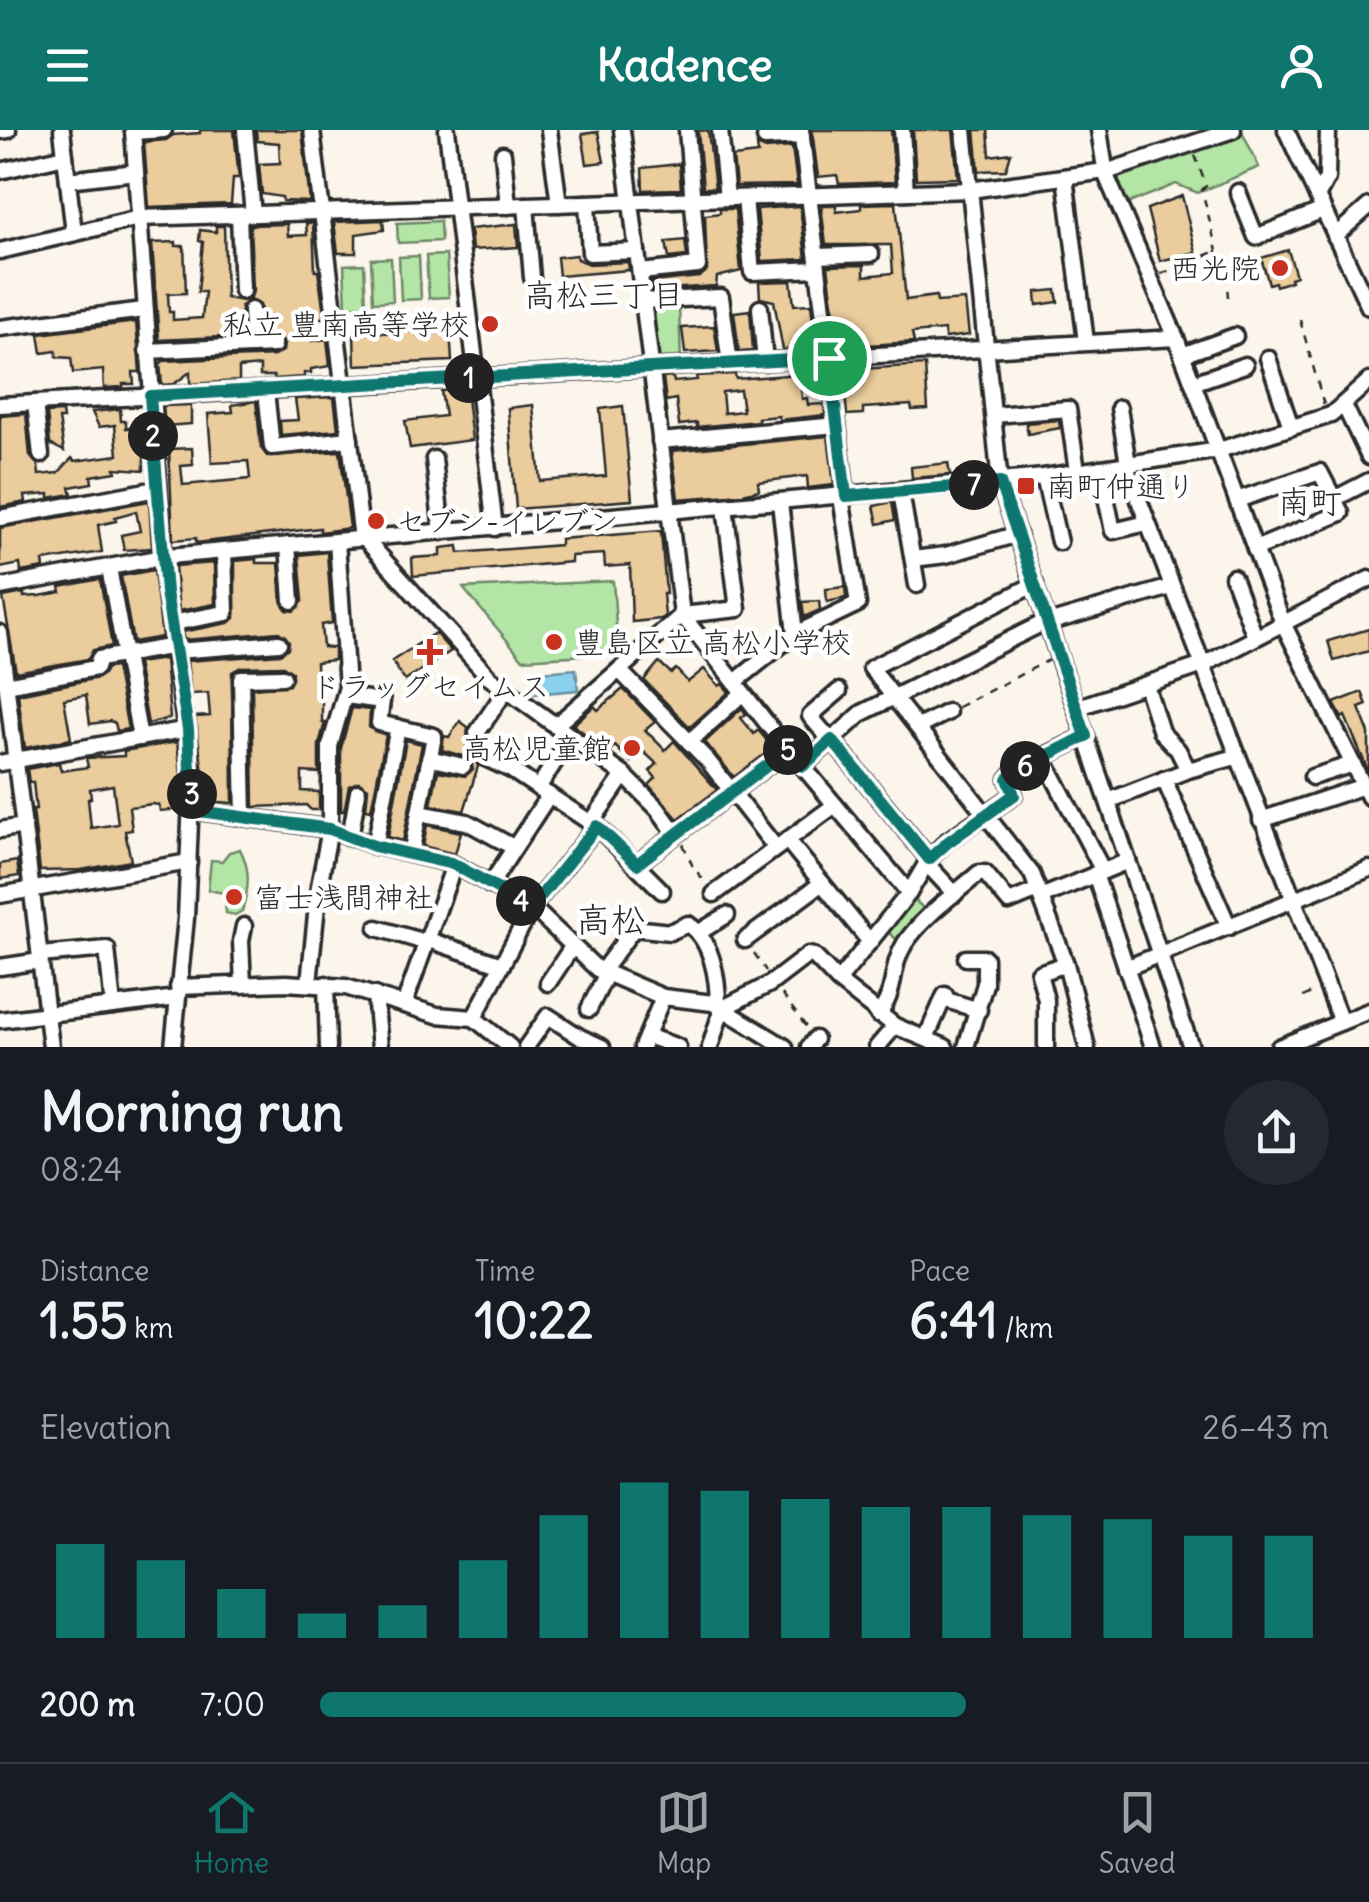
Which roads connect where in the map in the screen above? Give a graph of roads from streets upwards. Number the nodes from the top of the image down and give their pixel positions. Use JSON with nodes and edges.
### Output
{"nodes":[{"id":1,"x":8,"y":130,"type":"edge"},
{"id":2,"x":62,"y":130,"type":"edge"},
{"id":3,"x":164,"y":130,"type":"edge"},
{"id":4,"x":245,"y":130,"type":"edge"},
{"id":5,"x":312,"y":130,"type":"edge"},
{"id":6,"x":447,"y":130,"type":"edge"},
{"id":7,"x":549,"y":130,"type":"edge"},
{"id":8,"x":622,"y":130,"type":"edge"},
{"id":9,"x":687,"y":130,"type":"edge"},
{"id":10,"x":720,"y":130,"type":"edge"},
{"id":11,"x":902,"y":130,"type":"edge"},
{"id":12,"x":964,"y":130,"type":"edge"},
{"id":13,"x":1099,"y":130,"type":"edge"},
{"id":14,"x":1233,"y":130,"type":"edge"},
{"id":15,"x":1286,"y":130,"type":"edge"},
{"id":16,"x":1328,"y":130,"type":"edge"},
{"id":17,"x":0,"y":131,"type":"edge"},
{"id":18,"x":133,"y":131,"type":"edge"},
{"id":19,"x":801,"y":133,"type":"edge"},
{"id":20,"x":765,"y":138,"type":"dead end"},
{"id":21,"x":503,"y":154,"type":"dead end"},
{"id":22,"x":65,"y":156,"type":"junction"},
{"id":23,"x":1105,"y":170,"type":"junction"},
{"id":24,"x":0,"y":171,"type":"edge"},
{"id":25,"x":136,"y":172,"type":"junction"},
{"id":26,"x":1065,"y":176,"type":"junction"},
{"id":27,"x":68,"y":180,"type":"junction"},
{"id":28,"x":970,"y":190,"type":"junction"},
{"id":29,"x":906,"y":192,"type":"junction"},
{"id":30,"x":1238,"y":192,"type":"dead end"},
{"id":31,"x":810,"y":195,"type":"junction"},
{"id":32,"x":727,"y":198,"type":"junction"},
{"id":33,"x":745,"y":198,"type":"junction"},
{"id":34,"x":693,"y":199,"type":"junction"},
{"id":35,"x":631,"y":202,"type":"junction"},
{"id":36,"x":587,"y":203,"type":"junction"},
{"id":37,"x":559,"y":204,"type":"junction"},
{"id":38,"x":1320,"y":204,"type":"junction"},
{"id":39,"x":526,"y":205,"type":"junction"},
{"id":40,"x":508,"y":206,"type":"junction"},
{"id":41,"x":1369,"y":206,"type":"edge"},
{"id":42,"x":457,"y":207,"type":"junction"},
{"id":43,"x":322,"y":212,"type":"junction"},
{"id":44,"x":246,"y":215,"type":"junction"},
{"id":45,"x":139,"y":218,"type":"junction"},
{"id":46,"x":74,"y":233,"type":"junction"},
{"id":47,"x":1335,"y":236,"type":"junction"},
{"id":48,"x":637,"y":250,"type":"junction"},
{"id":49,"x":0,"y":251,"type":"edge"},
{"id":50,"x":871,"y":254,"type":"dead end"},
{"id":51,"x":818,"y":263,"type":"junction"},
{"id":52,"x":640,"y":272,"type":"junction"},
{"id":53,"x":532,"y":278,"type":"dead end"},
{"id":54,"x":242,"y":291,"type":"dead end"},
{"id":55,"x":643,"y":301,"type":"junction"},
{"id":56,"x":1369,"y":307,"type":"edge"},
{"id":57,"x":760,"y":308,"type":"dead end"},
{"id":58,"x":144,"y":310,"type":"junction"},
{"id":59,"x":251,"y":310,"type":"dead end"},
{"id":60,"x":0,"y":328,"type":"edge"},
{"id":61,"x":1235,"y":336,"type":"dead end"},
{"id":62,"x":1176,"y":338,"type":"junction"},
{"id":63,"x":1086,"y":342,"type":"junction"},
{"id":64,"x":274,"y":345,"type":"dead end"},
{"id":65,"x":253,"y":346,"type":"junction"},
{"id":66,"x":986,"y":350,"type":"junction"},
{"id":67,"x":147,"y":352,"type":"junction"},
{"id":68,"x":1182,"y":355,"type":"junction"},
{"id":69,"x":829,"y":358,"type":"junction"},
{"id":70,"x":1268,"y":358,"type":"dead end"},
{"id":71,"x":765,"y":362,"type":"junction"},
{"id":72,"x":730,"y":364,"type":"junction"},
{"id":73,"x":1245,"y":366,"type":"dead end"},
{"id":74,"x":651,"y":369,"type":"junction"},
{"id":75,"x":476,"y":378,"type":"junction"},
{"id":76,"x":1369,"y":381,"type":"edge"},
{"id":77,"x":1193,"y":383,"type":"junction"},
{"id":78,"x":343,"y":386,"type":"junction"},
{"id":79,"x":266,"y":391,"type":"junction"},
{"id":80,"x":150,"y":396,"type":"junction"},
{"id":81,"x":35,"y":403,"type":"junction"},
{"id":82,"x":0,"y":405,"type":"edge"},
{"id":83,"x":1344,"y":405,"type":"junction"},
{"id":84,"x":1120,"y":408,"type":"dead end"},
{"id":85,"x":994,"y":415,"type":"junction"},
{"id":86,"x":838,"y":425,"type":"junction"},
{"id":87,"x":1291,"y":428,"type":"junction"},
{"id":88,"x":350,"y":440,"type":"junction"},
{"id":89,"x":660,"y":442,"type":"junction"},
{"id":90,"x":1219,"y":450,"type":"junction"},
{"id":91,"x":42,"y":455,"type":"dead end"},
{"id":92,"x":1369,"y":457,"type":"edge"},
{"id":93,"x":434,"y":459,"type":"dead end"},
{"id":94,"x":1127,"y":464,"type":"junction"},
{"id":95,"x":1100,"y":468,"type":"junction"},
{"id":96,"x":1077,"y":472,"type":"junction"},
{"id":97,"x":1044,"y":476,"type":"junction"},
{"id":98,"x":1000,"y":483,"type":"junction"},
{"id":99,"x":1368,"y":483,"type":"edge"},
{"id":100,"x":158,"y":489,"type":"junction"},
{"id":101,"x":900,"y":492,"type":"junction"},
{"id":102,"x":844,"y":497,"type":"junction"},
{"id":103,"x":1334,"y":499,"type":"junction"},
{"id":104,"x":1238,"y":500,"type":"junction"},
{"id":105,"x":780,"y":502,"type":"junction"},
{"id":106,"x":726,"y":507,"type":"junction"},
{"id":107,"x":669,"y":512,"type":"junction"},
{"id":108,"x":0,"y":518,"type":"edge"},
{"id":109,"x":1147,"y":523,"type":"junction"},
{"id":110,"x":495,"y":528,"type":"junction"},
{"id":111,"x":442,"y":532,"type":"junction"},
{"id":112,"x":1018,"y":534,"type":"junction"},
{"id":113,"x":364,"y":539,"type":"junction"},
{"id":114,"x":337,"y":541,"type":"junction"},
{"id":115,"x":1059,"y":542,"type":"dead end"},
{"id":116,"x":288,"y":545,"type":"junction"},
{"id":117,"x":1255,"y":548,"type":"junction"},
{"id":118,"x":224,"y":551,"type":"junction"},
{"id":119,"x":164,"y":558,"type":"junction"},
{"id":120,"x":913,"y":560,"type":"junction"},
{"id":121,"x":109,"y":568,"type":"junction"},
{"id":122,"x":1234,"y":577,"type":"dead end"},
{"id":123,"x":1366,"y":581,"type":"edge"},
{"id":124,"x":1035,"y":584,"type":"junction"},
{"id":125,"x":917,"y":585,"type":"dead end"},
{"id":126,"x":0,"y":587,"type":"edge"},
{"id":127,"x":1171,"y":587,"type":"junction"},
{"id":128,"x":1369,"y":600,"type":"edge"},
{"id":129,"x":292,"y":601,"type":"dead end"},
{"id":130,"x":682,"y":615,"type":"junction"},
{"id":131,"x":1047,"y":622,"type":"junction"},
{"id":132,"x":172,"y":623,"type":"junction"},
{"id":133,"x":1283,"y":623,"type":"junction"},
{"id":134,"x":0,"y":633,"type":"edge"},
{"id":135,"x":796,"y":634,"type":"junction"},
{"id":136,"x":1254,"y":637,"type":"junction"},
{"id":137,"x":279,"y":643,"type":"dead end"},
{"id":138,"x":176,"y":648,"type":"junction"},
{"id":139,"x":124,"y":654,"type":"junction"},
{"id":140,"x":1203,"y":665,"type":"junction"},
{"id":141,"x":619,"y":670,"type":"junction"},
{"id":142,"x":283,"y":677,"type":"dead end"},
{"id":143,"x":4,"y":678,"type":"edge"},
{"id":144,"x":1146,"y":685,"type":"junction"},
{"id":145,"x":739,"y":688,"type":"junction"},
{"id":146,"x":506,"y":690,"type":"junction"},
{"id":147,"x":830,"y":692,"type":"dead end"},
{"id":148,"x":346,"y":696,"type":"junction"},
{"id":149,"x":894,"y":698,"type":"junction"},
{"id":150,"x":1076,"y":708,"type":"junction"},
{"id":151,"x":948,"y":712,"type":"road end"},
{"id":152,"x":555,"y":726,"type":"junction"},
{"id":153,"x":398,"y":727,"type":"junction"},
{"id":154,"x":918,"y":728,"type":"junction"},
{"id":155,"x":188,"y":729,"type":"junction"},
{"id":156,"x":477,"y":733,"type":"dead end"},
{"id":157,"x":1086,"y":736,"type":"junction"},
{"id":158,"x":140,"y":738,"type":"junction"},
{"id":159,"x":570,"y":738,"type":"junction"},
{"id":160,"x":831,"y":741,"type":"junction"},
{"id":161,"x":689,"y":742,"type":"junction"},
{"id":162,"x":789,"y":749,"type":"junction"},
{"id":163,"x":483,"y":757,"type":"dead end"},
{"id":164,"x":1043,"y":757,"type":"junction"},
{"id":165,"x":1236,"y":757,"type":"junction"},
{"id":166,"x":430,"y":758,"type":"junction"},
{"id":167,"x":8,"y":762,"type":"edge"},
{"id":168,"x":1353,"y":764,"type":"junction"},
{"id":169,"x":463,"y":766,"type":"dead end"},
{"id":170,"x":803,"y":766,"type":"junction"},
{"id":171,"x":1188,"y":770,"type":"junction"},
{"id":172,"x":624,"y":776,"type":"junction"},
{"id":173,"x":1312,"y":777,"type":"dead end"},
{"id":174,"x":1164,"y":779,"type":"junction"},
{"id":175,"x":1366,"y":791,"type":"edge"},
{"id":176,"x":358,"y":792,"type":"dead end"},
{"id":177,"x":544,"y":792,"type":"junction"},
{"id":178,"x":733,"y":792,"type":"junction"},
{"id":179,"x":1108,"y":802,"type":"junction"},
{"id":180,"x":835,"y":805,"type":"junction"},
{"id":181,"x":192,"y":810,"type":"junction"},
{"id":182,"x":419,"y":813,"type":"junction"},
{"id":183,"x":986,"y":813,"type":"junction"},
{"id":184,"x":244,"y":817,"type":"junction"},
{"id":185,"x":1261,"y":820,"type":"junction"},
{"id":186,"x":594,"y":825,"type":"junction"},
{"id":187,"x":24,"y":826,"type":"junction"},
{"id":188,"x":330,"y":829,"type":"junction"},
{"id":189,"x":0,"y":830,"type":"edge"},
{"id":190,"x":676,"y":834,"type":"junction"},
{"id":191,"x":350,"y":837,"type":"junction"},
{"id":192,"x":781,"y":844,"type":"junction"},
{"id":193,"x":374,"y":846,"type":"junction"},
{"id":194,"x":513,"y":847,"type":"junction"},
{"id":195,"x":411,"y":854,"type":"junction"},
{"id":196,"x":928,"y":861,"type":"junction"},
{"id":197,"x":1128,"y":861,"type":"junction"},
{"id":198,"x":189,"y":862,"type":"junction"},
{"id":199,"x":454,"y":864,"type":"junction"},
{"id":200,"x":637,"y":864,"type":"junction"},
{"id":201,"x":1369,"y":869,"type":"edge"},
{"id":202,"x":1098,"y":872,"type":"junction"},
{"id":203,"x":822,"y":883,"type":"junction"},
{"id":204,"x":490,"y":884,"type":"junction"},
{"id":205,"x":31,"y":889,"type":"junction"},
{"id":206,"x":662,"y":891,"type":"dead end"},
{"id":207,"x":909,"y":892,"type":"junction"},
{"id":208,"x":714,"y":894,"type":"dead end"},
{"id":209,"x":955,"y":894,"type":"junction"},
{"id":210,"x":1040,"y":894,"type":"junction"},
{"id":211,"x":0,"y":895,"type":"edge"},
{"id":212,"x":1293,"y":900,"type":"junction"},
{"id":213,"x":532,"y":907,"type":"junction"},
{"id":214,"x":727,"y":915,"type":"dead end"},
{"id":215,"x":244,"y":926,"type":"dead end"},
{"id":216,"x":377,"y":928,"type":"dead end"},
{"id":217,"x":1228,"y":928,"type":"junction"},
{"id":218,"x":698,"y":934,"type":"junction"},
{"id":219,"x":425,"y":940,"type":"junction"},
{"id":220,"x":745,"y":940,"type":"dead end"},
{"id":221,"x":870,"y":942,"type":"junction"},
{"id":222,"x":572,"y":946,"type":"junction"},
{"id":223,"x":1160,"y":956,"type":"junction"},
{"id":224,"x":40,"y":958,"type":"junction"},
{"id":225,"x":966,"y":958,"type":"dead end"},
{"id":226,"x":1066,"y":964,"type":"junction"},
{"id":227,"x":502,"y":965,"type":"junction"},
{"id":228,"x":0,"y":967,"type":"edge"},
{"id":229,"x":1126,"y":968,"type":"junction"},
{"id":230,"x":604,"y":972,"type":"junction"},
{"id":231,"x":838,"y":981,"type":"junction"},
{"id":232,"x":309,"y":983,"type":"junction"},
{"id":233,"x":548,"y":983,"type":"dead end"},
{"id":234,"x":326,"y":984,"type":"junction"},
{"id":235,"x":243,"y":985,"type":"junction"},
{"id":236,"x":178,"y":992,"type":"junction"},
{"id":237,"x":375,"y":995,"type":"junction"},
{"id":238,"x":664,"y":997,"type":"junction"},
{"id":239,"x":404,"y":1004,"type":"junction"},
{"id":240,"x":113,"y":1006,"type":"junction"},
{"id":241,"x":722,"y":1008,"type":"junction"},
{"id":242,"x":589,"y":1009,"type":"dead end"},
{"id":243,"x":978,"y":1010,"type":"junction"},
{"id":244,"x":47,"y":1014,"type":"junction"},
{"id":245,"x":878,"y":1014,"type":"junction"},
{"id":246,"x":1367,"y":1017,"type":"edge"},
{"id":247,"x":474,"y":1018,"type":"junction"},
{"id":248,"x":0,"y":1020,"type":"edge"},
{"id":249,"x":1341,"y":1022,"type":"junction"},
{"id":250,"x":895,"y":1026,"type":"junction"},
{"id":251,"x":926,"y":1038,"type":"junction"},
{"id":252,"x":644,"y":1042,"type":"edge"},
{"id":253,"x":51,"y":1047,"type":"edge"},
{"id":254,"x":172,"y":1047,"type":"edge"},
{"id":255,"x":328,"y":1047,"type":"edge"},
{"id":256,"x":380,"y":1047,"type":"edge"},
{"id":257,"x":510,"y":1047,"type":"edge"},
{"id":258,"x":526,"y":1047,"type":"edge"},
{"id":259,"x":602,"y":1047,"type":"edge"},
{"id":260,"x":678,"y":1047,"type":"edge"},
{"id":261,"x":710,"y":1047,"type":"edge"},
{"id":262,"x":785,"y":1047,"type":"edge"},
{"id":263,"x":876,"y":1047,"type":"edge"},
{"id":264,"x":945,"y":1047,"type":"edge"},
{"id":265,"x":966,"y":1047,"type":"edge"},
{"id":266,"x":1046,"y":1047,"type":"edge"},
{"id":267,"x":1087,"y":1047,"type":"edge"},
{"id":268,"x":1153,"y":1047,"type":"edge"},
{"id":269,"x":1191,"y":1047,"type":"edge"},
{"id":270,"x":1279,"y":1047,"type":"edge"}],
"edges":[{"from":1,"to":17,"type":"street"},
{"from":2,"to":22,"type":"street"},
{"from":3,"to":18,"type":"street"},
{"from":4,"to":44,"type":"street"},
{"from":5,"to":43,"type":"street"},
{"from":6,"to":42,"type":"street"},
{"from":7,"to":37,"type":"street"},
{"from":8,"to":35,"type":"street"},
{"from":9,"to":34,"type":"street"},
{"from":10,"to":32,"type":"street"},
{"from":11,"to":29,"type":"street"},
{"from":12,"to":28,"type":"street"},
{"from":13,"to":23,"type":"street"},
{"from":14,"to":23,"type":"street"},
{"from":15,"to":38,"type":"street"},
{"from":16,"to":38,"type":"street"},
{"from":18,"to":25,"type":"street"},
{"from":19,"to":20,"type":"street"},
{"from":19,"to":31,"type":"street"},
{"from":21,"to":40,"type":"street"},
{"from":22,"to":24,"type":"street"},
{"from":22,"to":27,"type":"street"},
{"from":23,"to":26,"type":"street"},
{"from":23,"to":62,"type":"street"},
{"from":25,"to":27,"type":"street"},
{"from":25,"to":45,"type":"street"},
{"from":26,"to":28,"type":"street"},
{"from":26,"to":63,"type":"street"},
{"from":27,"to":46,"type":"street"},
{"from":28,"to":29,"type":"street"},
{"from":28,"to":66,"type":"street"},
{"from":29,"to":31,"type":"street"},
{"from":30,"to":38,"type":"street"},
{"from":31,"to":33,"type":"street"},
{"from":31,"to":51,"type":"street"},
{"from":32,"to":33,"type":"street"},
{"from":32,"to":34,"type":"street"},
{"from":33,"to":51,"type":"street"},
{"from":34,"to":35,"type":"street"},
{"from":34,"to":52,"type":"street"},
{"from":35,"to":36,"type":"street"},
{"from":35,"to":48,"type":"street"},
{"from":36,"to":37,"type":"street"},
{"from":36,"to":48,"type":"street"},
{"from":37,"to":39,"type":"street"},
{"from":38,"to":47,"type":"street"},
{"from":39,"to":40,"type":"street"},
{"from":39,"to":53,"type":"street"},
{"from":40,"to":42,"type":"street"},
{"from":41,"to":47,"type":"street"},
{"from":42,"to":43,"type":"street"},
{"from":42,"to":75,"type":"street"},
{"from":43,"to":44,"type":"street"},
{"from":43,"to":78,"type":"street"},
{"from":44,"to":45,"type":"street"},
{"from":44,"to":54,"type":"street"},
{"from":45,"to":46,"type":"street"},
{"from":45,"to":58,"type":"street"},
{"from":46,"to":49,"type":"street"},
{"from":47,"to":56,"type":"street"},
{"from":48,"to":52,"type":"street"},
{"from":50,"to":51,"type":"street"},
{"from":51,"to":69,"type":"street"},
{"from":52,"to":55,"type":"street"},
{"from":55,"to":72,"type":"street"},
{"from":55,"to":74,"type":"street"},
{"from":57,"to":71,"type":"street"},
{"from":58,"to":60,"type":"street"},
{"from":58,"to":67,"type":"street"},
{"from":59,"to":65,"type":"street"},
{"from":61,"to":68,"type":"street"},
{"from":62,"to":63,"type":"street"},
{"from":62,"to":68,"type":"street"},
{"from":63,"to":66,"type":"street"},
{"from":64,"to":65,"type":"street"},
{"from":65,"to":67,"type":"street"},
{"from":66,"to":69,"type":"street"},
{"from":66,"to":85,"type":"street"},
{"from":67,"to":80,"type":"street"},
{"from":68,"to":77,"type":"street"},
{"from":69,"to":71,"type":"street"},
{"from":69,"to":86,"type":"street"},
{"from":70,"to":87,"type":"street"},
{"from":71,"to":72,"type":"street"},
{"from":72,"to":74,"type":"street"},
{"from":73,"to":77,"type":"street"},
{"from":74,"to":75,"type":"street"},
{"from":74,"to":89,"type":"street"},
{"from":75,"to":78,"type":"street"},
{"from":75,"to":110,"type":"street"},
{"from":76,"to":83,"type":"street"},
{"from":77,"to":90,"type":"street"},
{"from":78,"to":79,"type":"street"},
{"from":78,"to":88,"type":"street"},
{"from":79,"to":80,"type":"street"},
{"from":79,"to":88,"type":"street"},
{"from":80,"to":81,"type":"street"},
{"from":80,"to":100,"type":"street"},
{"from":81,"to":82,"type":"street"},
{"from":81,"to":91,"type":"street"},
{"from":83,"to":87,"type":"street"},
{"from":83,"to":92,"type":"street"},
{"from":84,"to":94,"type":"street"},
{"from":85,"to":96,"type":"street"},
{"from":85,"to":98,"type":"street"},
{"from":86,"to":89,"type":"street"},
{"from":86,"to":102,"type":"street"},
{"from":87,"to":90,"type":"street"},
{"from":88,"to":113,"type":"street"},
{"from":89,"to":107,"type":"street"},
{"from":90,"to":94,"type":"street"},
{"from":90,"to":104,"type":"street"},
{"from":93,"to":111,"type":"street"},
{"from":94,"to":95,"type":"street"},
{"from":94,"to":109,"type":"street"},
{"from":95,"to":96,"type":"street"},
{"from":95,"to":109,"type":"street"},
{"from":96,"to":97,"type":"street"},
{"from":97,"to":98,"type":"street"},
{"from":97,"to":115,"type":"street"},
{"from":98,"to":101,"type":"street"},
{"from":98,"to":112,"type":"street"},
{"from":99,"to":103,"type":"street"},
{"from":100,"to":108,"type":"street"},
{"from":100,"to":119,"type":"street"},
{"from":101,"to":102,"type":"street"},
{"from":101,"to":120,"type":"street"},
{"from":102,"to":105,"type":"street"},
{"from":102,"to":135,"type":"street"},
{"from":103,"to":104,"type":"street"},
{"from":103,"to":117,"type":"street"},
{"from":104,"to":117,"type":"street"},
{"from":105,"to":106,"type":"street"},
{"from":105,"to":135,"type":"street"},
{"from":106,"to":107,"type":"street"},
{"from":106,"to":130,"type":"street"},
{"from":107,"to":110,"type":"street"},
{"from":107,"to":130,"type":"street"},
{"from":109,"to":127,"type":"street"},
{"from":110,"to":111,"type":"street"},
{"from":111,"to":113,"type":"street"},
{"from":112,"to":120,"type":"street"},
{"from":112,"to":124,"type":"street"},
{"from":113,"to":114,"type":"street"},
{"from":113,"to":146,"type":"street"},
{"from":114,"to":116,"type":"street"},
{"from":114,"to":148,"type":"street"},
{"from":116,"to":118,"type":"street"},
{"from":116,"to":129,"type":"street"},
{"from":117,"to":133,"type":"street"},
{"from":118,"to":119,"type":"street"},
{"from":118,"to":132,"type":"street"},
{"from":119,"to":121,"type":"street"},
{"from":119,"to":132,"type":"street"},
{"from":120,"to":125,"type":"street"},
{"from":121,"to":126,"type":"street"},
{"from":121,"to":139,"type":"street"},
{"from":122,"to":136,"type":"street"},
{"from":123,"to":128,"type":"street"},
{"from":123,"to":133,"type":"street"},
{"from":124,"to":131,"type":"street"},
{"from":124,"to":149,"type":"street"},
{"from":127,"to":131,"type":"street"},
{"from":127,"to":140,"type":"street"},
{"from":130,"to":141,"type":"street"},
{"from":130,"to":145,"type":"street"},
{"from":131,"to":149,"type":"street"},
{"from":131,"to":150,"type":"street"},
{"from":132,"to":138,"type":"street"},
{"from":133,"to":136,"type":"street"},
{"from":133,"to":168,"type":"street"},
{"from":134,"to":143,"type":"street"},
{"from":135,"to":145,"type":"street"},
{"from":136,"to":140,"type":"street"},
{"from":137,"to":138,"type":"street"},
{"from":138,"to":139,"type":"street"},
{"from":138,"to":155,"type":"street"},
{"from":139,"to":143,"type":"street"},
{"from":139,"to":158,"type":"street"},
{"from":140,"to":144,"type":"street"},
{"from":140,"to":165,"type":"street"},
{"from":141,"to":152,"type":"street"},
{"from":141,"to":161,"type":"street"},
{"from":142,"to":184,"type":"street"},
{"from":143,"to":167,"type":"street"},
{"from":144,"to":150,"type":"street"},
{"from":144,"to":171,"type":"street"},
{"from":145,"to":161,"type":"street"},
{"from":145,"to":162,"type":"street"},
{"from":146,"to":152,"type":"street"},
{"from":146,"to":156,"type":"street"},
{"from":147,"to":160,"type":"street"},
{"from":148,"to":153,"type":"street"},
{"from":148,"to":188,"type":"street"},
{"from":149,"to":154,"type":"street"},
{"from":149,"to":160,"type":"street"},
{"from":150,"to":157,"type":"street"},
{"from":151,"to":154,"type":"street"},
{"from":152,"to":159,"type":"street"},
{"from":153,"to":166,"type":"street"},
{"from":153,"to":193,"type":"street"},
{"from":154,"to":183,"type":"street"},
{"from":155,"to":158,"type":"street"},
{"from":155,"to":181,"type":"street"},
{"from":157,"to":164,"type":"street"},
{"from":157,"to":179,"type":"street"},
{"from":158,"to":167,"type":"street"},
{"from":159,"to":172,"type":"street"},
{"from":159,"to":177,"type":"street"},
{"from":160,"to":170,"type":"street"},
{"from":160,"to":196,"type":"street"},
{"from":161,"to":178,"type":"street"},
{"from":162,"to":170,"type":"street"},
{"from":162,"to":178,"type":"street"},
{"from":163,"to":177,"type":"street"},
{"from":164,"to":183,"type":"street"},
{"from":164,"to":202,"type":"street"},
{"from":165,"to":171,"type":"street"},
{"from":165,"to":185,"type":"street"},
{"from":166,"to":169,"type":"street"},
{"from":166,"to":182,"type":"street"},
{"from":167,"to":187,"type":"street"},
{"from":168,"to":173,"type":"street"},
{"from":168,"to":175,"type":"street"},
{"from":170,"to":180,"type":"street"},
{"from":171,"to":174,"type":"street"},
{"from":172,"to":186,"type":"street"},
{"from":172,"to":190,"type":"street"},
{"from":174,"to":179,"type":"street"},
{"from":174,"to":217,"type":"street"},
{"from":175,"to":185,"type":"street"},
{"from":176,"to":191,"type":"street"},
{"from":177,"to":186,"type":"street"},
{"from":177,"to":194,"type":"street"},
{"from":178,"to":190,"type":"street"},
{"from":178,"to":192,"type":"street"},
{"from":179,"to":197,"type":"street"},
{"from":180,"to":192,"type":"street"},
{"from":180,"to":207,"type":"street"},
{"from":181,"to":184,"type":"street"},
{"from":181,"to":198,"type":"street"},
{"from":182,"to":194,"type":"street"},
{"from":182,"to":195,"type":"street"},
{"from":183,"to":196,"type":"street"},
{"from":183,"to":210,"type":"street"},
{"from":184,"to":188,"type":"street"},
{"from":185,"to":212,"type":"street"},
{"from":186,"to":200,"type":"street"},
{"from":186,"to":213,"type":"street"},
{"from":187,"to":189,"type":"street"},
{"from":187,"to":205,"type":"street"},
{"from":188,"to":191,"type":"street"},
{"from":188,"to":232,"type":"street"},
{"from":190,"to":200,"type":"street"},
{"from":191,"to":193,"type":"street"},
{"from":192,"to":203,"type":"street"},
{"from":192,"to":208,"type":"street"},
{"from":193,"to":195,"type":"street"},
{"from":194,"to":204,"type":"street"},
{"from":195,"to":199,"type":"street"},
{"from":196,"to":207,"type":"street"},
{"from":196,"to":209,"type":"street"},
{"from":197,"to":202,"type":"street"},
{"from":197,"to":223,"type":"street"},
{"from":198,"to":205,"type":"street"},
{"from":198,"to":236,"type":"street"},
{"from":199,"to":204,"type":"street"},
{"from":199,"to":219,"type":"street"},
{"from":200,"to":206,"type":"street"},
{"from":201,"to":212,"type":"street"},
{"from":202,"to":210,"type":"street"},
{"from":202,"to":229,"type":"street"},
{"from":203,"to":220,"type":"street"},
{"from":203,"to":221,"type":"street"},
{"from":204,"to":213,"type":"street"},
{"from":205,"to":211,"type":"street"},
{"from":205,"to":224,"type":"street"},
{"from":207,"to":221,"type":"street"},
{"from":209,"to":210,"type":"street"},
{"from":209,"to":245,"type":"street"},
{"from":210,"to":226,"type":"street"},
{"from":212,"to":217,"type":"street"},
{"from":212,"to":249,"type":"street"},
{"from":213,"to":222,"type":"street"},
{"from":213,"to":227,"type":"street"},
{"from":214,"to":218,"type":"street"},
{"from":215,"to":235,"type":"street"},
{"from":216,"to":219,"type":"street"},
{"from":217,"to":223,"type":"street"},
{"from":218,"to":230,"type":"street"},
{"from":218,"to":241,"type":"street"},
{"from":219,"to":227,"type":"street"},
{"from":219,"to":239,"type":"street"},
{"from":221,"to":231,"type":"street"},
{"from":222,"to":230,"type":"street"},
{"from":222,"to":233,"type":"street"},
{"from":223,"to":229,"type":"street"},
{"from":223,"to":269,"type":"street"},
{"from":224,"to":228,"type":"street"},
{"from":224,"to":240,"type":"street"},
{"from":224,"to":244,"type":"street"},
{"from":225,"to":243,"type":"street"},
{"from":226,"to":266,"type":"street"},
{"from":226,"to":267,"type":"street"},
{"from":227,"to":247,"type":"street"},
{"from":229,"to":268,"type":"street"},
{"from":230,"to":238,"type":"street"},
{"from":230,"to":242,"type":"street"},
{"from":231,"to":241,"type":"street"},
{"from":231,"to":245,"type":"street"},
{"from":232,"to":234,"type":"street"},
{"from":232,"to":235,"type":"street"},
{"from":234,"to":237,"type":"street"},
{"from":234,"to":255,"type":"street"},
{"from":235,"to":236,"type":"street"},
{"from":236,"to":240,"type":"street"},
{"from":236,"to":254,"type":"street"},
{"from":237,"to":239,"type":"street"},
{"from":237,"to":256,"type":"street"},
{"from":238,"to":241,"type":"street"},
{"from":238,"to":252,"type":"street"},
{"from":239,"to":247,"type":"street"},
{"from":240,"to":244,"type":"street"},
{"from":241,"to":261,"type":"street"},
{"from":241,"to":262,"type":"street"},
{"from":243,"to":251,"type":"street"},
{"from":243,"to":265,"type":"street"},
{"from":244,"to":248,"type":"street"},
{"from":244,"to":253,"type":"street"},
{"from":245,"to":250,"type":"street"},
{"from":246,"to":249,"type":"street"},
{"from":247,"to":257,"type":"street"},
{"from":249,"to":270,"type":"street"},
{"from":250,"to":251,"type":"street"},
{"from":250,"to":263,"type":"street"},
{"from":251,"to":264,"type":"street"},
{"from":252,"to":260,"type":"street"},
{"from":258,"to":259,"type":"street"}]}
